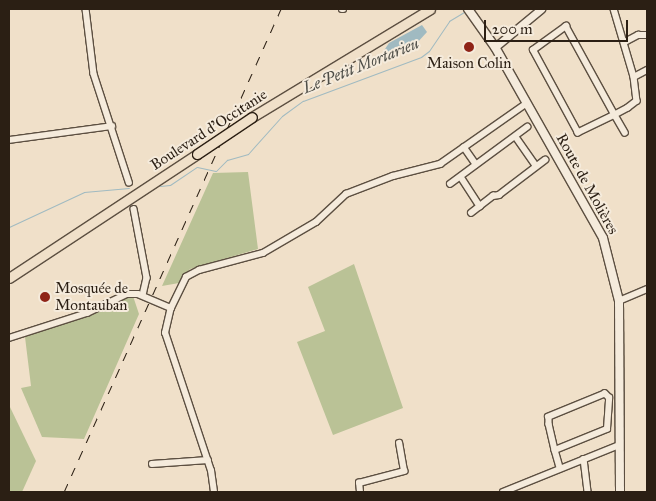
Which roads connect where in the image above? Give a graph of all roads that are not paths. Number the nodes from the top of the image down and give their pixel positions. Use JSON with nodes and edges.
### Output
{"nodes":[{"id":1,"x":86,"y":9,"type":"edge"},
{"id":2,"x":428,"y":9,"type":"edge"},
{"id":3,"x":468,"y":9,"type":"edge"},
{"id":4,"x":475,"y":9,"type":"edge"},
{"id":5,"x":541,"y":9,"type":"edge"},
{"id":6,"x":614,"y":9,"type":"edge"},
{"id":7,"x":480,"y":24,"type":"junction"},
{"id":8,"x":647,"y":35,"type":"edge"},
{"id":9,"x":624,"y":42,"type":"junction"},
{"id":10,"x":494,"y":47,"type":"junction"},
{"id":11,"x":647,"y":70,"type":"edge"},
{"id":12,"x":634,"y":77,"type":"junction"},
{"id":13,"x":527,"y":103,"type":"junction"},
{"id":14,"x":615,"y":115,"type":"junction"},
{"id":15,"x":112,"y":126,"type":"junction"},
{"id":16,"x":527,"y":127,"type":"dead end"},
{"id":17,"x":625,"y":132,"type":"dead end"},
{"id":18,"x":516,"y":137,"type":"junction"},
{"id":19,"x":9,"y":140,"type":"edge"},
{"id":20,"x":464,"y":147,"type":"junction"},
{"id":21,"x":545,"y":160,"type":"dead end"},
{"id":22,"x":476,"y":164,"type":"junction"},
{"id":23,"x":536,"y":166,"type":"junction"},
{"id":24,"x":461,"y":177,"type":"junction"},
{"id":25,"x":129,"y":182,"type":"dead end"},
{"id":26,"x":450,"y":184,"type":"dead end"},
{"id":27,"x":480,"y":206,"type":"junction"},
{"id":28,"x":134,"y":209,"type":"dead end"},
{"id":29,"x":471,"y":212,"type":"dead end"},
{"id":30,"x":9,"y":278,"type":"edge"},
{"id":31,"x":647,"y":289,"type":"edge"},
{"id":32,"x":143,"y":296,"type":"junction"},
{"id":33,"x":619,"y":301,"type":"junction"},
{"id":34,"x":170,"y":308,"type":"junction"},
{"id":35,"x":9,"y":338,"type":"edge"},
{"id":36,"x":399,"y":443,"type":"dead end"},
{"id":37,"x":618,"y":446,"type":"junction"},
{"id":38,"x":555,"y":450,"type":"junction"},
{"id":39,"x":584,"y":459,"type":"junction"},
{"id":40,"x":208,"y":460,"type":"junction"},
{"id":41,"x":152,"y":464,"type":"dead end"},
{"id":42,"x":560,"y":468,"type":"junction"},
{"id":43,"x":214,"y":492,"type":"edge"},
{"id":44,"x":360,"y":492,"type":"edge"},
{"id":45,"x":503,"y":492,"type":"edge"},
{"id":46,"x":588,"y":492,"type":"edge"},
{"id":47,"x":620,"y":492,"type":"edge"}],
"edges":[{"from":1,"to":15,"type":"street"},
{"from":2,"to":30,"type":"main road","name":"Boulevard d'Occitanie","bridge":true},
{"from":3,"to":7,"type":"main road","name":"Route de Molières"},
{"from":4,"to":7,"type":"main road","name":"Route de Molières"},
{"from":5,"to":10,"type":"street"},
{"from":6,"to":9,"type":"street"},
{"from":7,"to":10,"type":"main road","name":"Route de Molières"},
{"from":8,"to":9,"type":"street"},
{"from":9,"to":12,"type":"street"},
{"from":10,"to":13,"type":"main road","name":"Route de Molières"},
{"from":11,"to":12,"type":"street"},
{"from":12,"to":14,"type":"street"},
{"from":13,"to":20,"type":"street"},
{"from":13,"to":33,"type":"main road","name":"Route de Molières"},
{"from":14,"to":14,"type":"street"},
{"from":14,"to":17,"type":"street"},
{"from":15,"to":19,"type":"street"},
{"from":15,"to":25,"type":"street"},
{"from":16,"to":18,"type":"street"},
{"from":18,"to":22,"type":"street"},
{"from":18,"to":23,"type":"street"},
{"from":20,"to":22,"type":"street"},
{"from":20,"to":34,"type":"street"},
{"from":21,"to":23,"type":"street"},
{"from":22,"to":24,"type":"street"},
{"from":23,"to":27,"type":"street"},
{"from":24,"to":26,"type":"street"},
{"from":24,"to":27,"type":"street"},
{"from":27,"to":29,"type":"street"},
{"from":28,"to":32,"type":"street"},
{"from":31,"to":33,"type":"street"},
{"from":32,"to":34,"type":"street"},
{"from":32,"to":35,"type":"street"},
{"from":33,"to":37,"type":"main road","name":"Route de Molières"},
{"from":34,"to":40,"type":"street"},
{"from":36,"to":44,"type":"street"},
{"from":37,"to":39,"type":"street"},
{"from":37,"to":47,"type":"main road","name":"Route de Molières"},
{"from":38,"to":38,"type":"street"},
{"from":38,"to":42,"type":"street"},
{"from":39,"to":42,"type":"street"},
{"from":39,"to":46,"type":"street"},
{"from":40,"to":41,"type":"street"},
{"from":40,"to":43,"type":"street"},
{"from":42,"to":45,"type":"street"}]}
